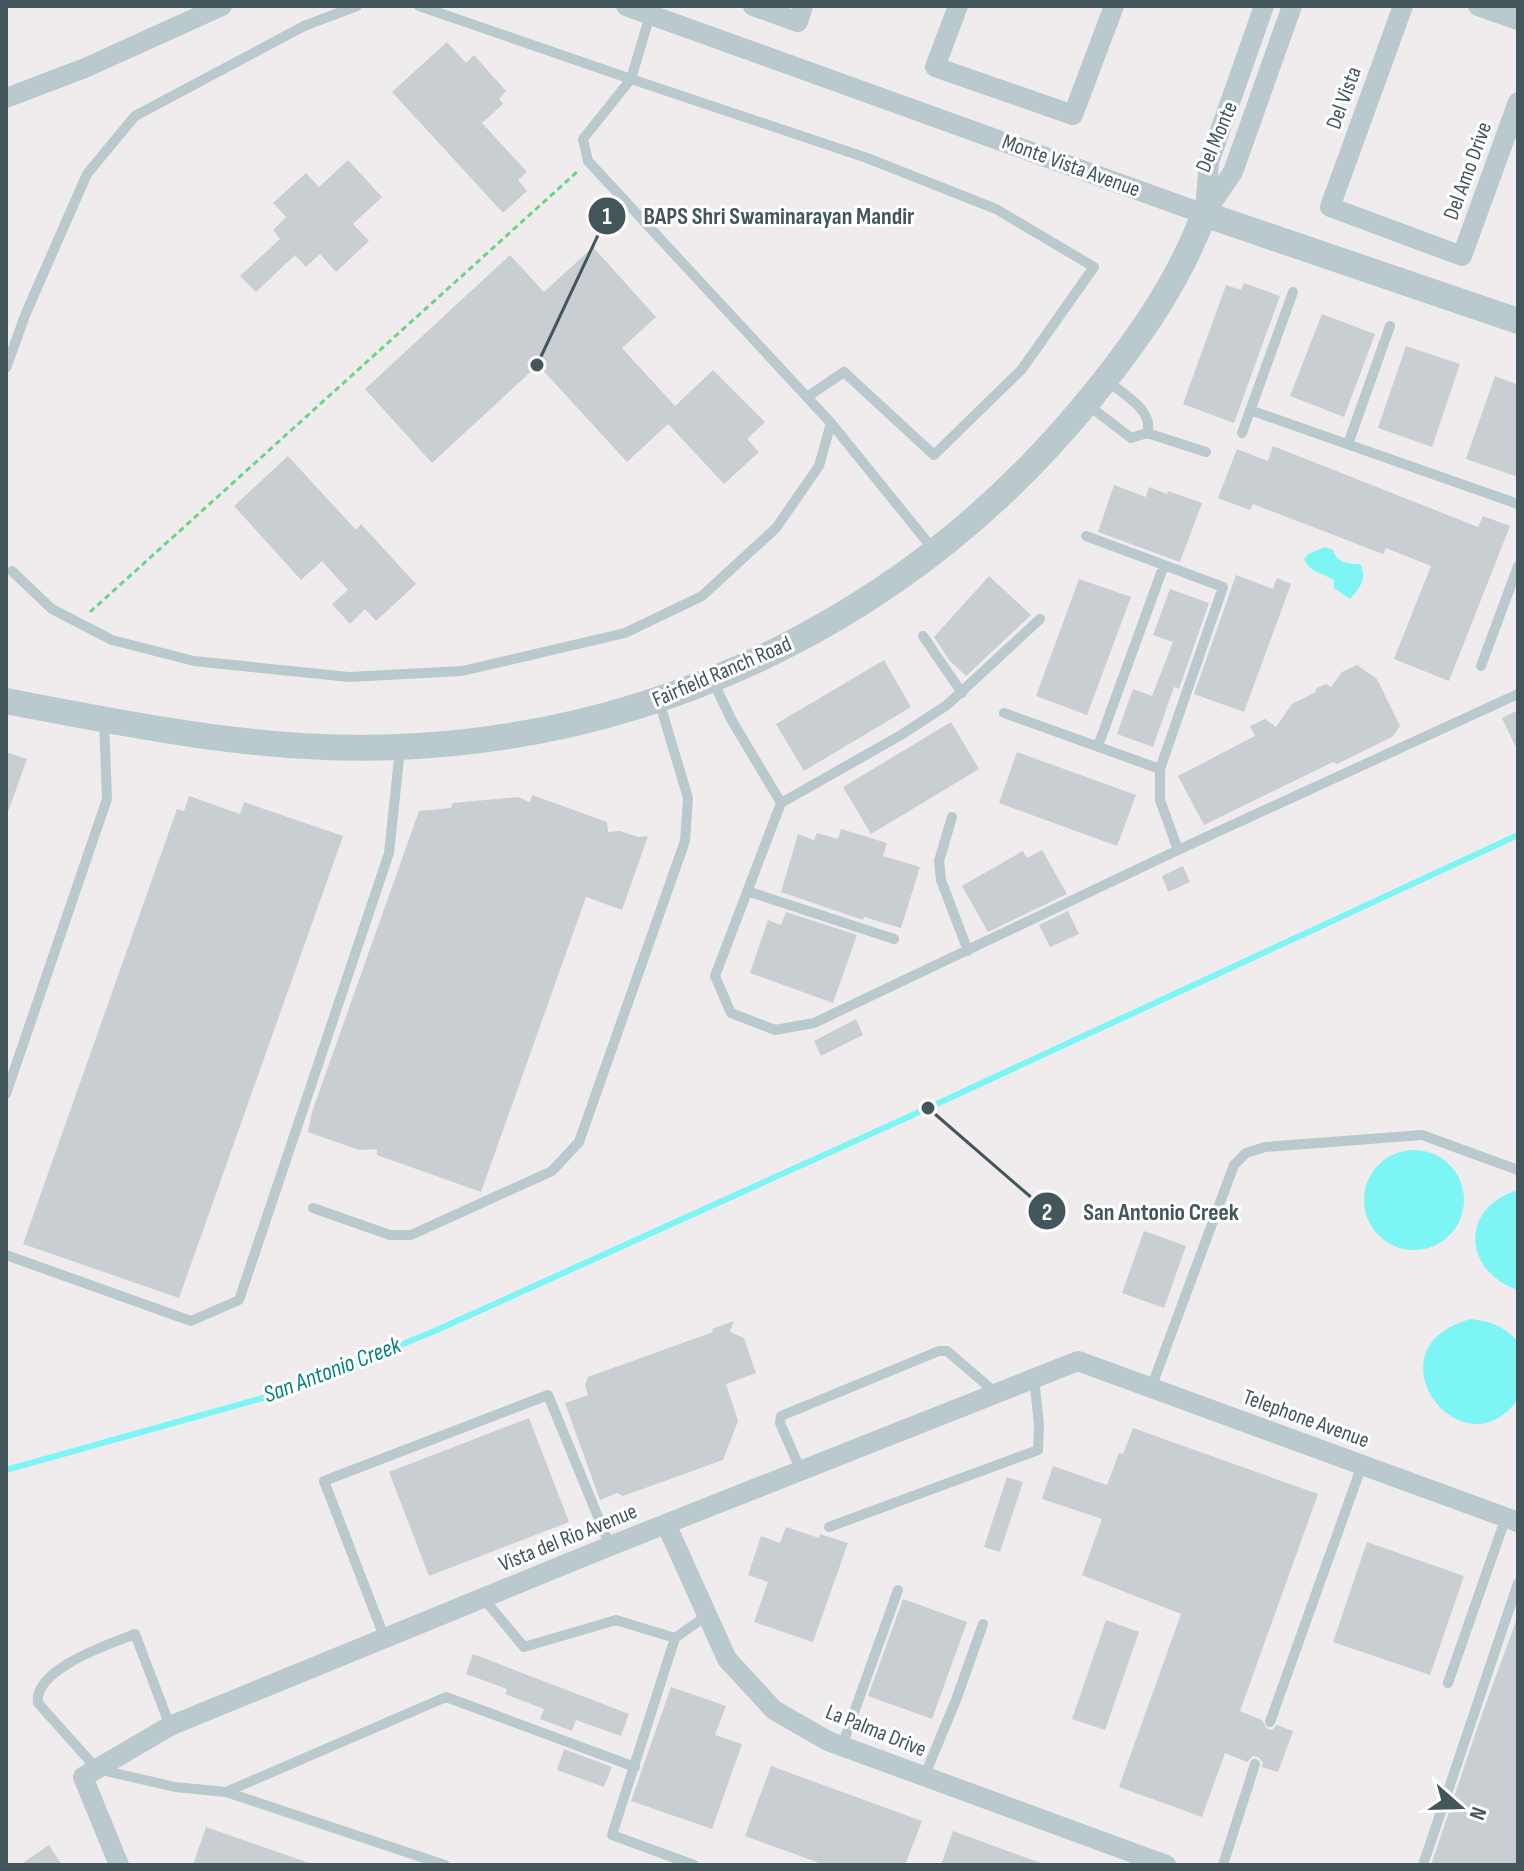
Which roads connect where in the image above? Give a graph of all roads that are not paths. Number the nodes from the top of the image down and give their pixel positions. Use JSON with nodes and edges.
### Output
{"nodes":[{"id":1,"x":222,"y":6,"type":"edge"},
{"id":2,"x":357,"y":6,"type":"edge"},
{"id":3,"x":419,"y":6,"type":"edge"},
{"id":4,"x":626,"y":6,"type":"edge"},
{"id":5,"x":753,"y":6,"type":"edge"},
{"id":6,"x":958,"y":6,"type":"edge"},
{"id":7,"x":1114,"y":6,"type":"edge"},
{"id":8,"x":1264,"y":6,"type":"edge"},
{"id":9,"x":1292,"y":6,"type":"edge"},
{"id":10,"x":1403,"y":6,"type":"edge"},
{"id":11,"x":1478,"y":6,"type":"edge"},
{"id":12,"x":801,"y":14,"type":"edge"},
{"id":13,"x":650,"y":15,"type":"junction"},
{"id":14,"x":1518,"y":20,"type":"edge"},
{"id":15,"x":631,"y":79,"type":"junction"},
{"id":16,"x":6,"y":98,"type":"edge"},
{"id":17,"x":1518,"y":102,"type":"edge"},
{"id":18,"x":1204,"y":214,"type":"junction"},
{"id":19,"x":1462,"y":256,"type":"joint"},
{"id":20,"x":1293,"y":292,"type":"dead end"},
{"id":21,"x":1518,"y":321,"type":"edge"},
{"id":22,"x":1390,"y":326,"type":"dead end"},
{"id":23,"x":6,"y":368,"type":"edge"},
{"id":24,"x":1106,"y":380,"type":"junction"},
{"id":25,"x":807,"y":397,"type":"junction"},
{"id":26,"x":1087,"y":403,"type":"junction"},
{"id":27,"x":1250,"y":410,"type":"junction"},
{"id":28,"x":831,"y":423,"type":"junction"},
{"id":29,"x":1147,"y":433,"type":"junction"},
{"id":30,"x":1242,"y":433,"type":"dead end"},
{"id":31,"x":1348,"y":444,"type":"junction"},
{"id":32,"x":1206,"y":452,"type":"dead end"},
{"id":33,"x":1518,"y":504,"type":"edge"},
{"id":34,"x":1086,"y":536,"type":"dead end"},
{"id":35,"x":936,"y":553,"type":"junction"},
{"id":36,"x":1164,"y":565,"type":"junction"},
{"id":37,"x":1518,"y":566,"type":"edge"},
{"id":38,"x":8,"y":568,"type":"edge"},
{"id":39,"x":1040,"y":619,"type":"dead end"},
{"id":40,"x":923,"y":636,"type":"dead end"},
{"id":41,"x":1481,"y":666,"type":"dead end"},
{"id":42,"x":713,"y":681,"type":"junction"},
{"id":43,"x":962,"y":693,"type":"junction"},
{"id":44,"x":1518,"y":694,"type":"edge"},
{"id":45,"x":6,"y":701,"type":"edge"},
{"id":46,"x":659,"y":701,"type":"junction"},
{"id":47,"x":1004,"y":713,"type":"dead end"},
{"id":48,"x":104,"y":720,"type":"junction"},
{"id":49,"x":1098,"y":746,"type":"junction"},
{"id":50,"x":400,"y":747,"type":"junction"},
{"id":51,"x":1160,"y":769,"type":"junction"},
{"id":52,"x":781,"y":803,"type":"junction"},
{"id":53,"x":952,"y":817,"type":"dead end"},
{"id":54,"x":1178,"y":850,"type":"junction"},
{"id":55,"x":747,"y":891,"type":"junction"},
{"id":56,"x":894,"y":939,"type":"dead end"},
{"id":57,"x":968,"y":951,"type":"junction"},
{"id":58,"x":6,"y":1094,"type":"edge"},
{"id":59,"x":1518,"y":1170,"type":"edge"},
{"id":60,"x":313,"y":1208,"type":"dead end"},
{"id":61,"x":6,"y":1255,"type":"edge"},
{"id":62,"x":1078,"y":1361,"type":"joint"},
{"id":63,"x":1034,"y":1378,"type":"junction"},
{"id":64,"x":1151,"y":1388,"type":"junction"},
{"id":65,"x":996,"y":1393,"type":"junction"},
{"id":66,"x":1362,"y":1465,"type":"junction"},
{"id":67,"x":801,"y":1471,"type":"junction"},
{"id":68,"x":1515,"y":1519,"type":"edge"},
{"id":69,"x":666,"y":1524,"type":"junction"},
{"id":70,"x":829,"y":1527,"type":"dead end"},
{"id":71,"x":610,"y":1546,"type":"junction"},
{"id":72,"x":1518,"y":1583,"type":"edge"},
{"id":73,"x":898,"y":1590,"type":"dead end"},
{"id":74,"x":483,"y":1598,"type":"junction"},
{"id":75,"x":706,"y":1616,"type":"junction"},
{"id":76,"x":983,"y":1624,"type":"dead end"},
{"id":77,"x":675,"y":1638,"type":"junction"},
{"id":78,"x":385,"y":1639,"type":"junction"},
{"id":79,"x":1448,"y":1683,"type":"dead end"},
{"id":80,"x":1270,"y":1722,"type":"dead end"},
{"id":81,"x":170,"y":1726,"type":"junction"},
{"id":82,"x":842,"y":1746,"type":"junction"},
{"id":83,"x":1255,"y":1764,"type":"dead end"},
{"id":84,"x":635,"y":1767,"type":"junction"},
{"id":85,"x":90,"y":1773,"type":"junction"},
{"id":86,"x":924,"y":1777,"type":"junction"},
{"id":87,"x":226,"y":1792,"type":"junction"},
{"id":88,"x":116,"y":1863,"type":"edge"},
{"id":89,"x":445,"y":1865,"type":"edge"},
{"id":90,"x":694,"y":1865,"type":"edge"},
{"id":91,"x":1166,"y":1865,"type":"edge"},
{"id":92,"x":1223,"y":1865,"type":"edge"},
{"id":93,"x":1423,"y":1865,"type":"edge"}],
"edges":[{"from":1,"to":16,"type":"street"},
{"from":2,"to":23,"type":"lane"},
{"from":3,"to":15,"type":"lane"},
{"from":4,"to":13,"type":"street","name":"Monte Vista Avenue"},
{"from":5,"to":12,"type":"street"},
{"from":6,"to":7,"type":"street"},
{"from":8,"to":18,"type":"street","name":"Del Monte"},
{"from":9,"to":18,"type":"street","name":"Del Monte"},
{"from":10,"to":19,"type":"street","name":"Del Vista"},
{"from":11,"to":14,"type":"street"},
{"from":13,"to":15,"type":"lane"},
{"from":13,"to":18,"type":"street","name":"Monte Vista Avenue"},
{"from":15,"to":25,"type":"lane"},
{"from":15,"to":25,"type":"lane"},
{"from":17,"to":19,"type":"street","name":"Del Amo Drive"},
{"from":18,"to":21,"type":"street","name":"Monte Vista Avenue"},
{"from":18,"to":24,"type":"street","name":"Fairfield Ranch Road"},
{"from":20,"to":27,"type":"lane"},
{"from":22,"to":31,"type":"lane"},
{"from":24,"to":26,"type":"street","name":"Fairfield Ranch Road"},
{"from":24,"to":29,"type":"lane"},
{"from":25,"to":28,"type":"lane"},
{"from":26,"to":29,"type":"lane"},
{"from":26,"to":35,"type":"street","name":"Fairfield Ranch Road"},
{"from":27,"to":30,"type":"lane"},
{"from":27,"to":31,"type":"lane"},
{"from":28,"to":35,"type":"lane"},
{"from":28,"to":38,"type":"lane"},
{"from":29,"to":32,"type":"lane"},
{"from":31,"to":33,"type":"lane"},
{"from":34,"to":36,"type":"lane"},
{"from":35,"to":42,"type":"street","name":"Fairfield Ranch Road"},
{"from":36,"to":49,"type":"lane"},
{"from":36,"to":51,"type":"lane"},
{"from":37,"to":41,"type":"lane"},
{"from":39,"to":43,"type":"lane"},
{"from":40,"to":43,"type":"lane"},
{"from":42,"to":46,"type":"street","name":"Fairfield Ranch Road"},
{"from":42,"to":52,"type":"lane"},
{"from":43,"to":52,"type":"lane"},
{"from":44,"to":54,"type":"lane"},
{"from":45,"to":48,"type":"street","name":"Fairfield Ranch Road"},
{"from":46,"to":50,"type":"street","name":"Fairfield Ranch Road"},
{"from":46,"to":60,"type":"lane"},
{"from":47,"to":49,"type":"lane"},
{"from":48,"to":50,"type":"street","name":"Fairfield Ranch Road"},
{"from":48,"to":58,"type":"lane"},
{"from":49,"to":51,"type":"lane"},
{"from":50,"to":61,"type":"lane"},
{"from":51,"to":54,"type":"lane"},
{"from":52,"to":55,"type":"lane"},
{"from":53,"to":57,"type":"lane"},
{"from":54,"to":57,"type":"lane"},
{"from":55,"to":56,"type":"lane"},
{"from":55,"to":57,"type":"lane"},
{"from":59,"to":64,"type":"lane"},
{"from":62,"to":63,"type":"street","name":"Vista del Rio Avenue"},
{"from":62,"to":64,"type":"street","name":"Telephone Avenue"},
{"from":63,"to":65,"type":"street","name":"Vista del Rio Avenue"},
{"from":63,"to":70,"type":"lane"},
{"from":64,"to":66,"type":"street","name":"Telephone Avenue"},
{"from":65,"to":67,"type":"street","name":"Vista del Rio Avenue"},
{"from":65,"to":67,"type":"lane"},
{"from":66,"to":68,"type":"street","name":"Telephone Avenue"},
{"from":66,"to":80,"type":"lane"},
{"from":67,"to":69,"type":"street","name":"Vista del Rio Avenue"},
{"from":68,"to":79,"type":"lane"},
{"from":69,"to":71,"type":"street","name":"Vista del Rio Avenue"},
{"from":69,"to":75,"type":"street","name":"La Palma Drive"},
{"from":71,"to":74,"type":"street","name":"Vista del Rio Avenue"},
{"from":71,"to":78,"type":"lane"},
{"from":72,"to":93,"type":"lane"},
{"from":73,"to":82,"type":"lane"},
{"from":74,"to":77,"type":"lane"},
{"from":74,"to":78,"type":"street","name":"Vista del Rio Avenue"},
{"from":75,"to":77,"type":"lane"},
{"from":75,"to":82,"type":"street","name":"La Palma Drive"},
{"from":76,"to":86,"type":"lane"},
{"from":77,"to":84,"type":"lane"},
{"from":78,"to":81,"type":"street","name":"Vista del Rio Avenue"},
{"from":81,"to":85,"type":"street","name":"Vista del Rio Avenue"},
{"from":81,"to":85,"type":"lane"},
{"from":82,"to":86,"type":"street","name":"La Palma Drive"},
{"from":83,"to":92,"type":"lane"},
{"from":84,"to":87,"type":"lane"},
{"from":84,"to":90,"type":"lane"},
{"from":85,"to":87,"type":"lane"},
{"from":85,"to":88,"type":"street"},
{"from":86,"to":91,"type":"street","name":"La Palma Drive"},
{"from":87,"to":89,"type":"lane"}]}
